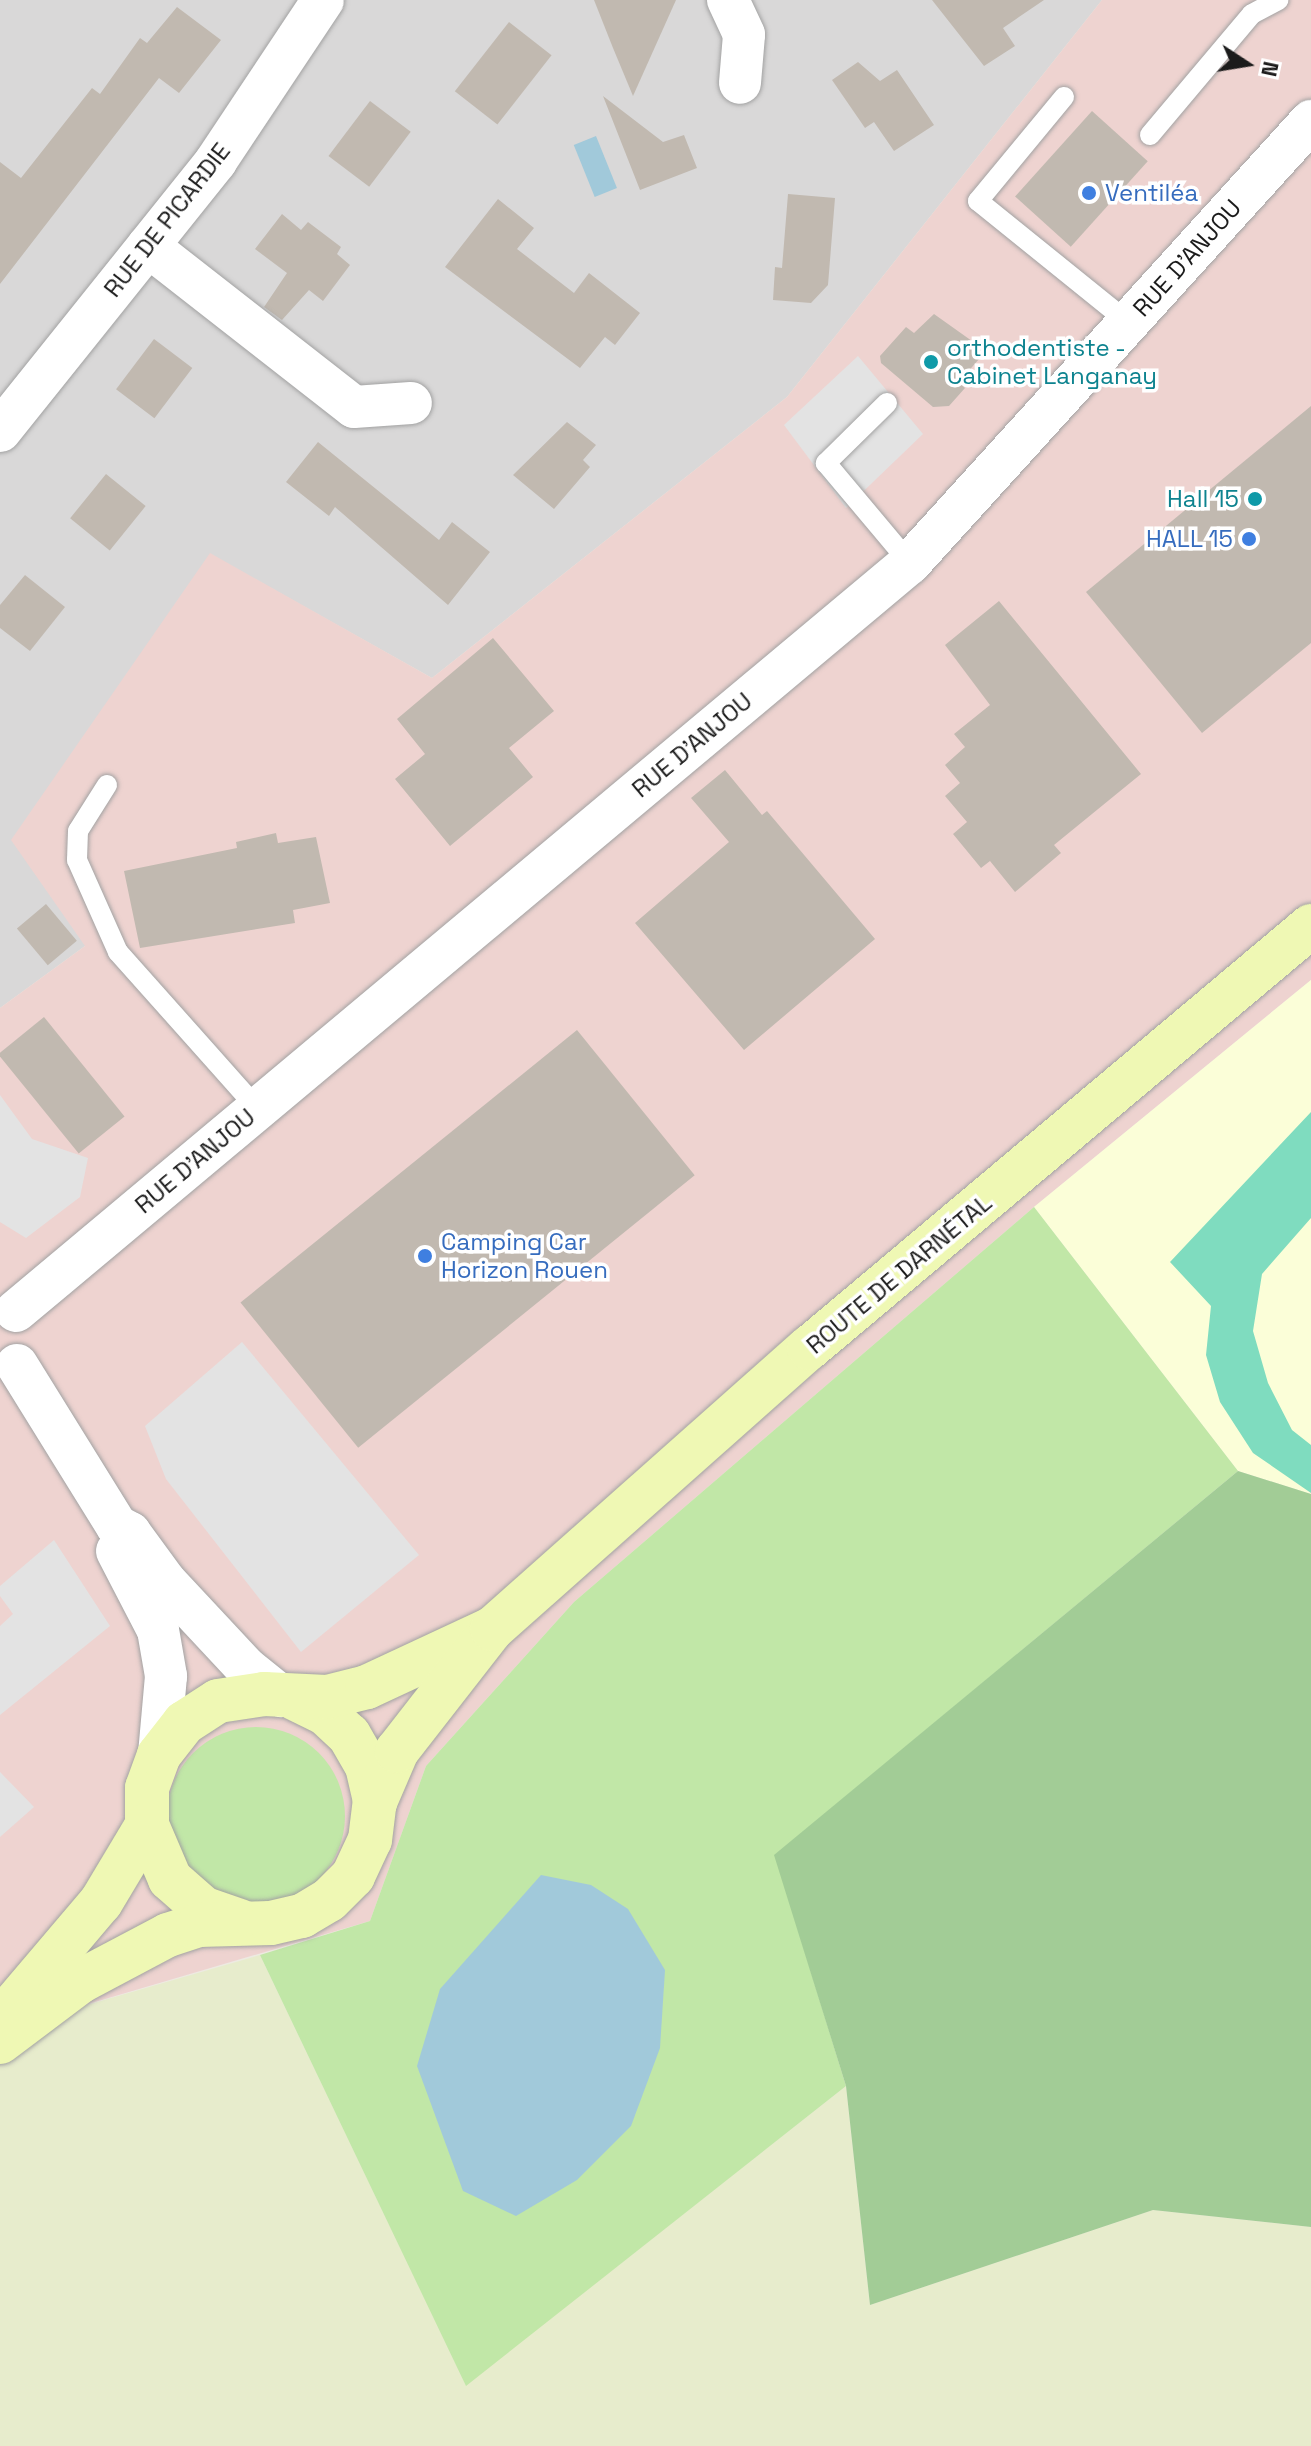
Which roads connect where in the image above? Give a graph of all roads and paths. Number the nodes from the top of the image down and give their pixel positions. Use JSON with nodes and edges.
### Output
{"nodes":[{"id":1,"x":323,"y":0,"type":"edge"},
{"id":2,"x":728,"y":0,"type":"edge"},
{"id":3,"x":1278,"y":0,"type":"edge"},
{"id":4,"x":740,"y":83,"type":"dead end"},
{"id":5,"x":1064,"y":97,"type":"dead end"},
{"id":6,"x":1311,"y":121,"type":"edge"},
{"id":7,"x":1150,"y":135,"type":"dead end"},
{"id":8,"x":148,"y":246,"type":"junction"},
{"id":9,"x":1128,"y":322,"type":"junction"},
{"id":10,"x":411,"y":403,"type":"dead end"},
{"id":11,"x":887,"y":403,"type":"dead end"},
{"id":12,"x":0,"y":431,"type":"edge"},
{"id":13,"x":910,"y":563,"type":"junction"},
{"id":14,"x":107,"y":785,"type":"dead end"},
{"id":15,"x":1311,"y":926,"type":"edge"},
{"id":16,"x":257,"y":1108,"type":"junction"},
{"id":17,"x":8,"y":1308,"type":"edge"},
{"id":18,"x":8,"y":1368,"type":"edge"},
{"id":19,"x":117,"y":1526,"type":"junction"},
{"id":20,"x":492,"y":1629,"type":"junction"},
{"id":21,"x":287,"y":1697,"type":"junction"},
{"id":22,"x":159,"y":1755,"type":"junction"},
{"id":23,"x":375,"y":1802,"type":"junction"},
{"id":24,"x":147,"y":1825,"type":"junction"},
{"id":25,"x":240,"y":1921,"type":"junction"},
{"id":26,"x":0,"y":2021,"type":"edge"},
{"id":27,"x":0,"y":2042,"type":"edge"}],
"edges":[{"from":1,"to":8,"type":"street","name":"RUE DE PICARDIE"},
{"from":2,"to":4,"type":"street"},
{"from":3,"to":7,"type":"lane"},
{"from":5,"to":9,"type":"lane"},
{"from":6,"to":9,"type":"street","name":"RUE D'ANJOU"},
{"from":8,"to":10,"type":"street"},
{"from":8,"to":12,"type":"street","name":"RUE DE PICARDIE"},
{"from":9,"to":13,"type":"street","name":"RUE D'ANJOU"},
{"from":11,"to":13,"type":"lane"},
{"from":13,"to":16,"type":"street","name":"RUE D'ANJOU"},
{"from":14,"to":16,"type":"lane"},
{"from":15,"to":20,"type":"main road","name":"ROUTE DE DARNÉTAL"},
{"from":16,"to":17,"type":"street","name":"RUE D'ANJOU"},
{"from":17,"to":18,"type":"street"},
{"from":18,"to":19,"type":"street"},
{"from":19,"to":21,"type":"street"},
{"from":19,"to":22,"type":"street"},
{"from":20,"to":21,"type":"main road"},
{"from":20,"to":23,"type":"main road"},
{"from":21,"to":22,"type":"main road"},
{"from":21,"to":23,"type":"main road"},
{"from":22,"to":24,"type":"main road"},
{"from":23,"to":25,"type":"main road"},
{"from":24,"to":25,"type":"main road"},
{"from":24,"to":26,"type":"main road"},
{"from":25,"to":27,"type":"main road"}]}
